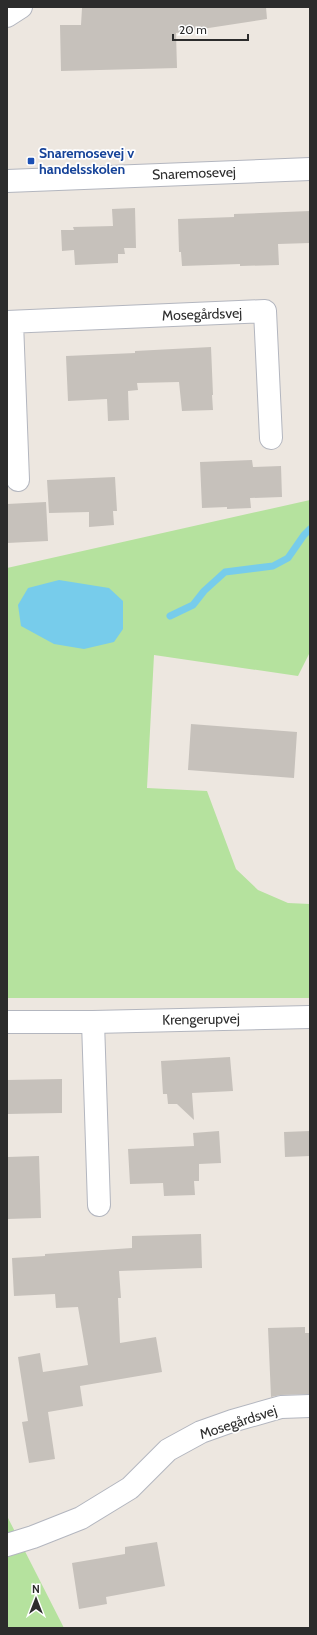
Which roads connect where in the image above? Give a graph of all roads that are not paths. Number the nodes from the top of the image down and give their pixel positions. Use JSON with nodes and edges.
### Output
{"nodes":[{"id":1,"x":21,"y":7,"type":"edge"},
{"id":2,"x":7,"y":16,"type":"edge"},
{"id":3,"x":310,"y":169,"type":"edge"},
{"id":4,"x":7,"y":181,"type":"edge"},
{"id":5,"x":9,"y":322,"type":"edge"},
{"id":6,"x":271,"y":438,"type":"dead end"},
{"id":7,"x":18,"y":480,"type":"dead end"},
{"id":8,"x":310,"y":1017,"type":"edge"},
{"id":9,"x":7,"y":1022,"type":"edge"},
{"id":10,"x":93,"y":1022,"type":"junction"},
{"id":11,"x":100,"y":1205,"type":"dead end"},
{"id":12,"x":310,"y":1406,"type":"edge"},
{"id":13,"x":7,"y":1545,"type":"edge"}],
"edges":[{"from":1,"to":2,"type":"street"},
{"from":3,"to":4,"type":"street","name":"Snaremosevej"},
{"from":5,"to":6,"type":"street","name":"Mosegårdsvej"},
{"from":5,"to":7,"type":"street","name":"Mosegårdsvej"},
{"from":8,"to":10,"type":"street","name":"Krengerupvej"},
{"from":9,"to":10,"type":"street","name":"Krengerupvej"},
{"from":10,"to":11,"type":"street"},
{"from":12,"to":13,"type":"street","name":"Mosegårdsvej"}]}
